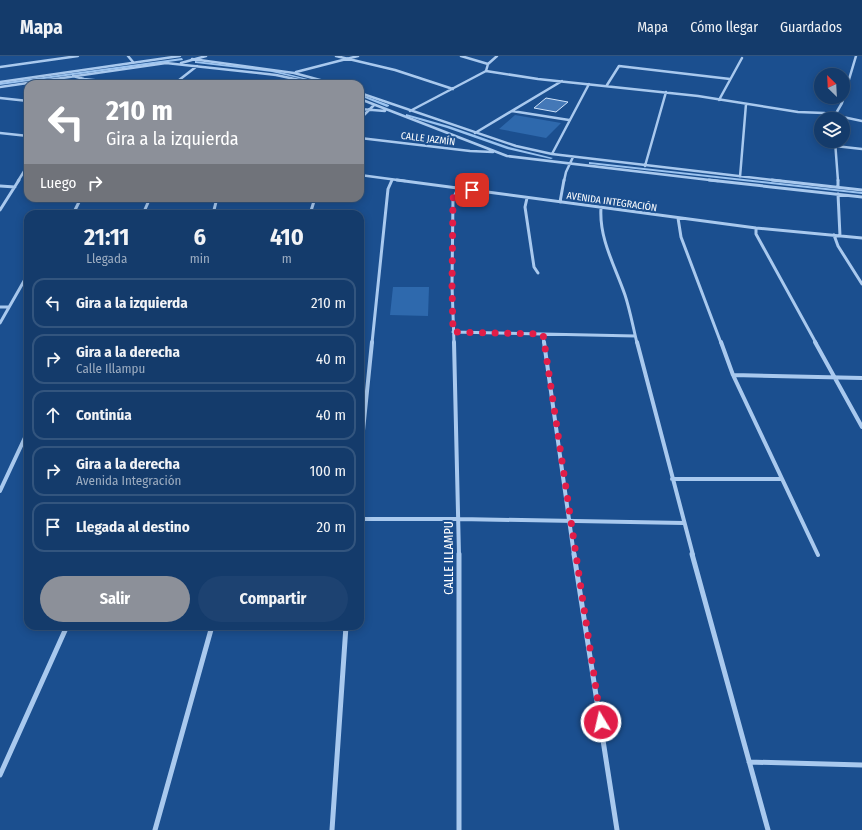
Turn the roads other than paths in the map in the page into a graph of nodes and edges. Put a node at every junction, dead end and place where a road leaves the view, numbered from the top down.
1 (78, 56) edge
2 (128, 56) edge
3 (180, 56) edge
4 (206, 56) edge
5 (336, 56) edge
6 (358, 56) edge
7 (461, 56) edge
8 (496, 56) edge
9 (856, 56) edge
10 (198, 57) edge
11 (54, 58) edge
12 (350, 58) junction
13 (742, 58) dead end
14 (192, 59) junction
15 (133, 62) junction
16 (180, 64) junction
17 (488, 64) junction
18 (198, 66) junction
19 (0, 67) edge
20 (486, 71) junction
21 (294, 73) junction
22 (72, 76) junction
23 (730, 79) junction
24 (46, 80) edge
25 (93, 80) edge
26 (179, 80) edge
27 (299, 80) edge
28 (320, 80) edge
29 (562, 81) junction
30 (0, 82) edge
31 (24, 83) edge
32 (589, 84) junction
33 (607, 85) junction
34 (0, 87) edge
35 (453, 90) junction
36 (666, 92) junction
37 (364, 94) edge
38 (0, 98) edge
39 (719, 100) junction
40 (24, 101) edge
41 (364, 101) edge
42 (746, 104) junction
43 (374, 105) junction
44 (405, 109) junction
45 (364, 110) edge
46 (368, 110) junction
47 (410, 111) junction
48 (512, 111) junction
49 (389, 112) junction
50 (837, 112) edge
51 (814, 113) edge
52 (364, 114) edge
53 (850, 118) edge
54 (570, 120) junction
55 (862, 121) edge
56 (0, 133) edge
57 (475, 133) junction
58 (24, 136) edge
59 (364, 138) edge
60 (835, 148) edge
61 (850, 148) edge
62 (862, 149) edge
63 (495, 152) junction
64 (552, 154) junction
65 (573, 157) junction
66 (568, 164) junction
67 (645, 166) junction
68 (24, 172) edge
69 (364, 176) edge
70 (740, 177) junction
71 (392, 180) junction
72 (0, 186) edge
73 (15, 187) junction
74 (458, 188) junction
75 (838, 188) junction
76 (862, 190) edge
77 (838, 194) junction
78 (862, 197) edge
79 (527, 198) junction
80 (560, 202) junction
81 (601, 208) junction
82 (0, 210) edge
83 (678, 218) junction
84 (756, 228) junction
85 (834, 235) junction
86 (840, 236) junction
87 (862, 238) edge
88 (538, 273) dead end
89 (24, 281) edge
90 (862, 284) edge
91 (0, 307) edge
92 (9, 307) junction
93 (0, 323) edge
94 (453, 332) junction
95 (543, 334) junction
96 (636, 336) junction
97 (733, 375) junction
98 (836, 378) junction
99 (862, 378) edge
100 (364, 421) edge
101 (862, 427) edge
102 (24, 440) edge
103 (672, 478) junction
104 (782, 479) junction
105 (0, 491) edge
106 (459, 519) junction
107 (364, 520) edge
108 (569, 520) junction
109 (684, 523) junction
110 (818, 555) dead end
111 (65, 630) edge
112 (211, 630) edge
113 (346, 630) edge
114 (749, 762) junction
115 (862, 765) edge
116 (0, 775) edge
117 (155, 830) edge
118 (332, 830) edge
119 (459, 830) edge
120 (618, 830) edge
121 (768, 830) edge

1 - 11 street
2 - 15 street
3 - 15 street
4 - 10 street
5 - 12 street
6 - 12 street
7 - 17 street
8 - 17 street
9 - 50 street
10 - 14 street
11 - 19 street
12 - 21 street
12 - 35 street
13 - 23 street
14 - 16 street
14 - 21 street
15 - 30 street
16 - 18 street
16 - 22 street
17 - 20 street
18 - 26 street
18 - 27 street
20 - 29 street
20 - 35 street
21 - 28 street
22 - 24 street
22 - 25 street
23 - 33 street
23 - 39 street
29 - 32 street
29 - 48 street
31 - 34 street
32 - 33 street
32 - 54 street
33 - 36 street
35 - 47 street
36 - 39 street
36 - 67 street
37 - 44 street
38 - 40 street
39 - 42 street
41 - 43 street
42 - 51 street
42 - 70 street
43 - 46 street
43 - 49 street
44 - 47 street
44 - 49 street
45 - 46 street
46 - 49 street
46 - 52 street
47 - 57 street
48 - 54 street
48 - 57 street
49 - 63 street
53 - 55 street
54 - 64 street
56 - 58 street
57 - 64 street
59 - 63 street, CALLE JAZMÍN
60 - 75 street
61 - 62 street
63 - 66 street
64 - 65 street
65 - 66 street
65 - 67 street
66 - 77 street
66 - 80 street
67 - 70 street
68 - 73 street
69 - 71 street, AVENIDA INTEGRACIÓN
70 - 75 street
71 - 74 street, AVENIDA INTEGRACIÓN
71 - 100 street
72 - 73 street
73 - 82 street
74 - 79 street, AVENIDA INTEGRACIÓN
74 - 94 street, CALLE ILLAMPU
75 - 76 street
77 - 78 street
77 - 86 street
79 - 80 street, AVENIDA INTEGRACIÓN
79 - 88 street
80 - 81 street, AVENIDA INTEGRACIÓN
81 - 83 street, AVENIDA INTEGRACIÓN
81 - 96 street
83 - 84 street, AVENIDA INTEGRACIÓN
83 - 97 street
84 - 85 street, AVENIDA INTEGRACIÓN
84 - 98 street
85 - 86 street, AVENIDA INTEGRACIÓN
85 - 90 street
86 - 87 street, AVENIDA INTEGRACIÓN
89 - 92 street
91 - 92 street
92 - 93 street
94 - 95 street
94 - 106 street, CALLE ILLAMPU
95 - 96 street
95 - 108 street
96 - 103 street
97 - 98 street
97 - 104 street
98 - 99 street
98 - 101 street
102 - 105 street
103 - 104 street
103 - 109 street
104 - 110 street
106 - 107 street
106 - 108 street
106 - 119 street, CALLE ILLAMPU
108 - 109 street
108 - 120 street
109 - 114 street
111 - 116 street
112 - 117 street
113 - 118 street
114 - 115 street
114 - 121 street

